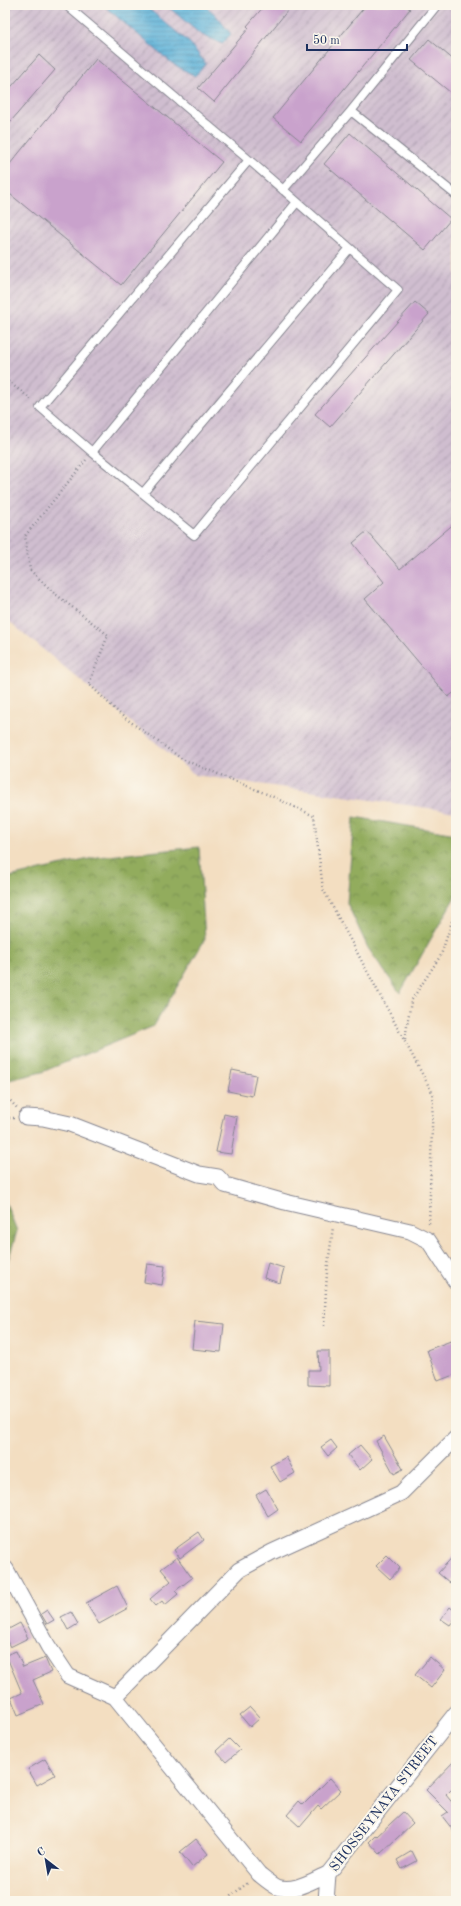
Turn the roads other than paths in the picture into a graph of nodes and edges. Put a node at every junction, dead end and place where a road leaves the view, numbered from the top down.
1 (66, 5) edge
2 (437, 5) edge
3 (351, 111) junction
4 (249, 160) junction
5 (283, 190) junction
6 (456, 195) edge
7 (297, 202) junction
8 (350, 248) junction
9 (92, 452) junction
10 (142, 493) junction
11 (26, 1117) dead end
12 (456, 1282) edge
13 (456, 1438) edge
14 (6, 1569) edge
15 (115, 1697) junction
16 (456, 1713) edge
17 (328, 1874) junction
18 (326, 1901) edge

1 - 4 lane
2 - 3 lane
3 - 5 lane
3 - 6 lane
4 - 5 lane
4 - 9 lane
5 - 7 lane
7 - 8 lane
7 - 9 lane
8 - 10 lane
8 - 10 lane
9 - 10 lane
11 - 12 street
13 - 15 street
14 - 15 street
15 - 17 street
16 - 17 street, SHOSSEYNAYA STREET
17 - 18 street, SHOSSEYNAYA STREET

